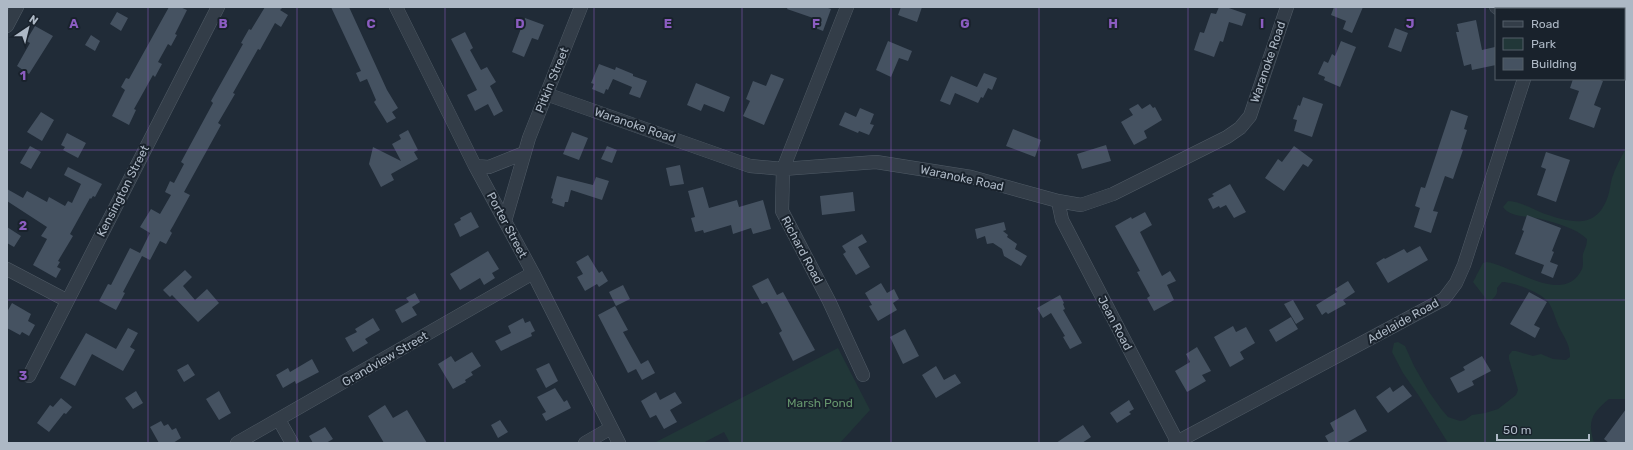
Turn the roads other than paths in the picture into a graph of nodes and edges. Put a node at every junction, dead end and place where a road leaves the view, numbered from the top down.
1 (17, 7) edge
2 (218, 7) edge
3 (396, 7) edge
4 (581, 7) edge
5 (847, 7) edge
6 (1287, 7) edge
7 (7, 26) edge
8 (1524, 80) edge
9 (546, 94) junction
10 (524, 153) junction
11 (475, 166) junction
12 (783, 169) junction
13 (1058, 201) junction
14 (505, 221) junction
15 (7, 269) edge
16 (533, 273) junction
17 (66, 300) junction
18 (863, 375) dead end
19 (29, 376) dead end
20 (279, 420) junction
21 (611, 428) junction
22 (236, 443) edge
23 (292, 443) edge
24 (585, 443) edge
25 (619, 443) edge
26 (1177, 443) edge

1 - 7 street
2 - 17 street, Kensington Street
3 - 11 street, Porter Street
4 - 9 street, Pitkin Street
5 - 12 street, Richard Road
6 - 13 street, Waranoke Road
8 - 26 street, Adelaide Road
9 - 10 street, Pitkin Street
9 - 12 street, Waranoke Road
10 - 11 street
10 - 14 street, Pitkin Street
11 - 14 street, Porter Street
12 - 13 street, Waranoke Road
12 - 18 street, Richard Road
13 - 26 street, Jean Road
14 - 16 street, Porter Street
15 - 17 street
16 - 20 street, Grandview Street
16 - 21 street, Porter Street
17 - 19 street, Kensington Street
20 - 22 street, Grandview Street
20 - 23 street
21 - 24 street
21 - 25 street, Porter Street

